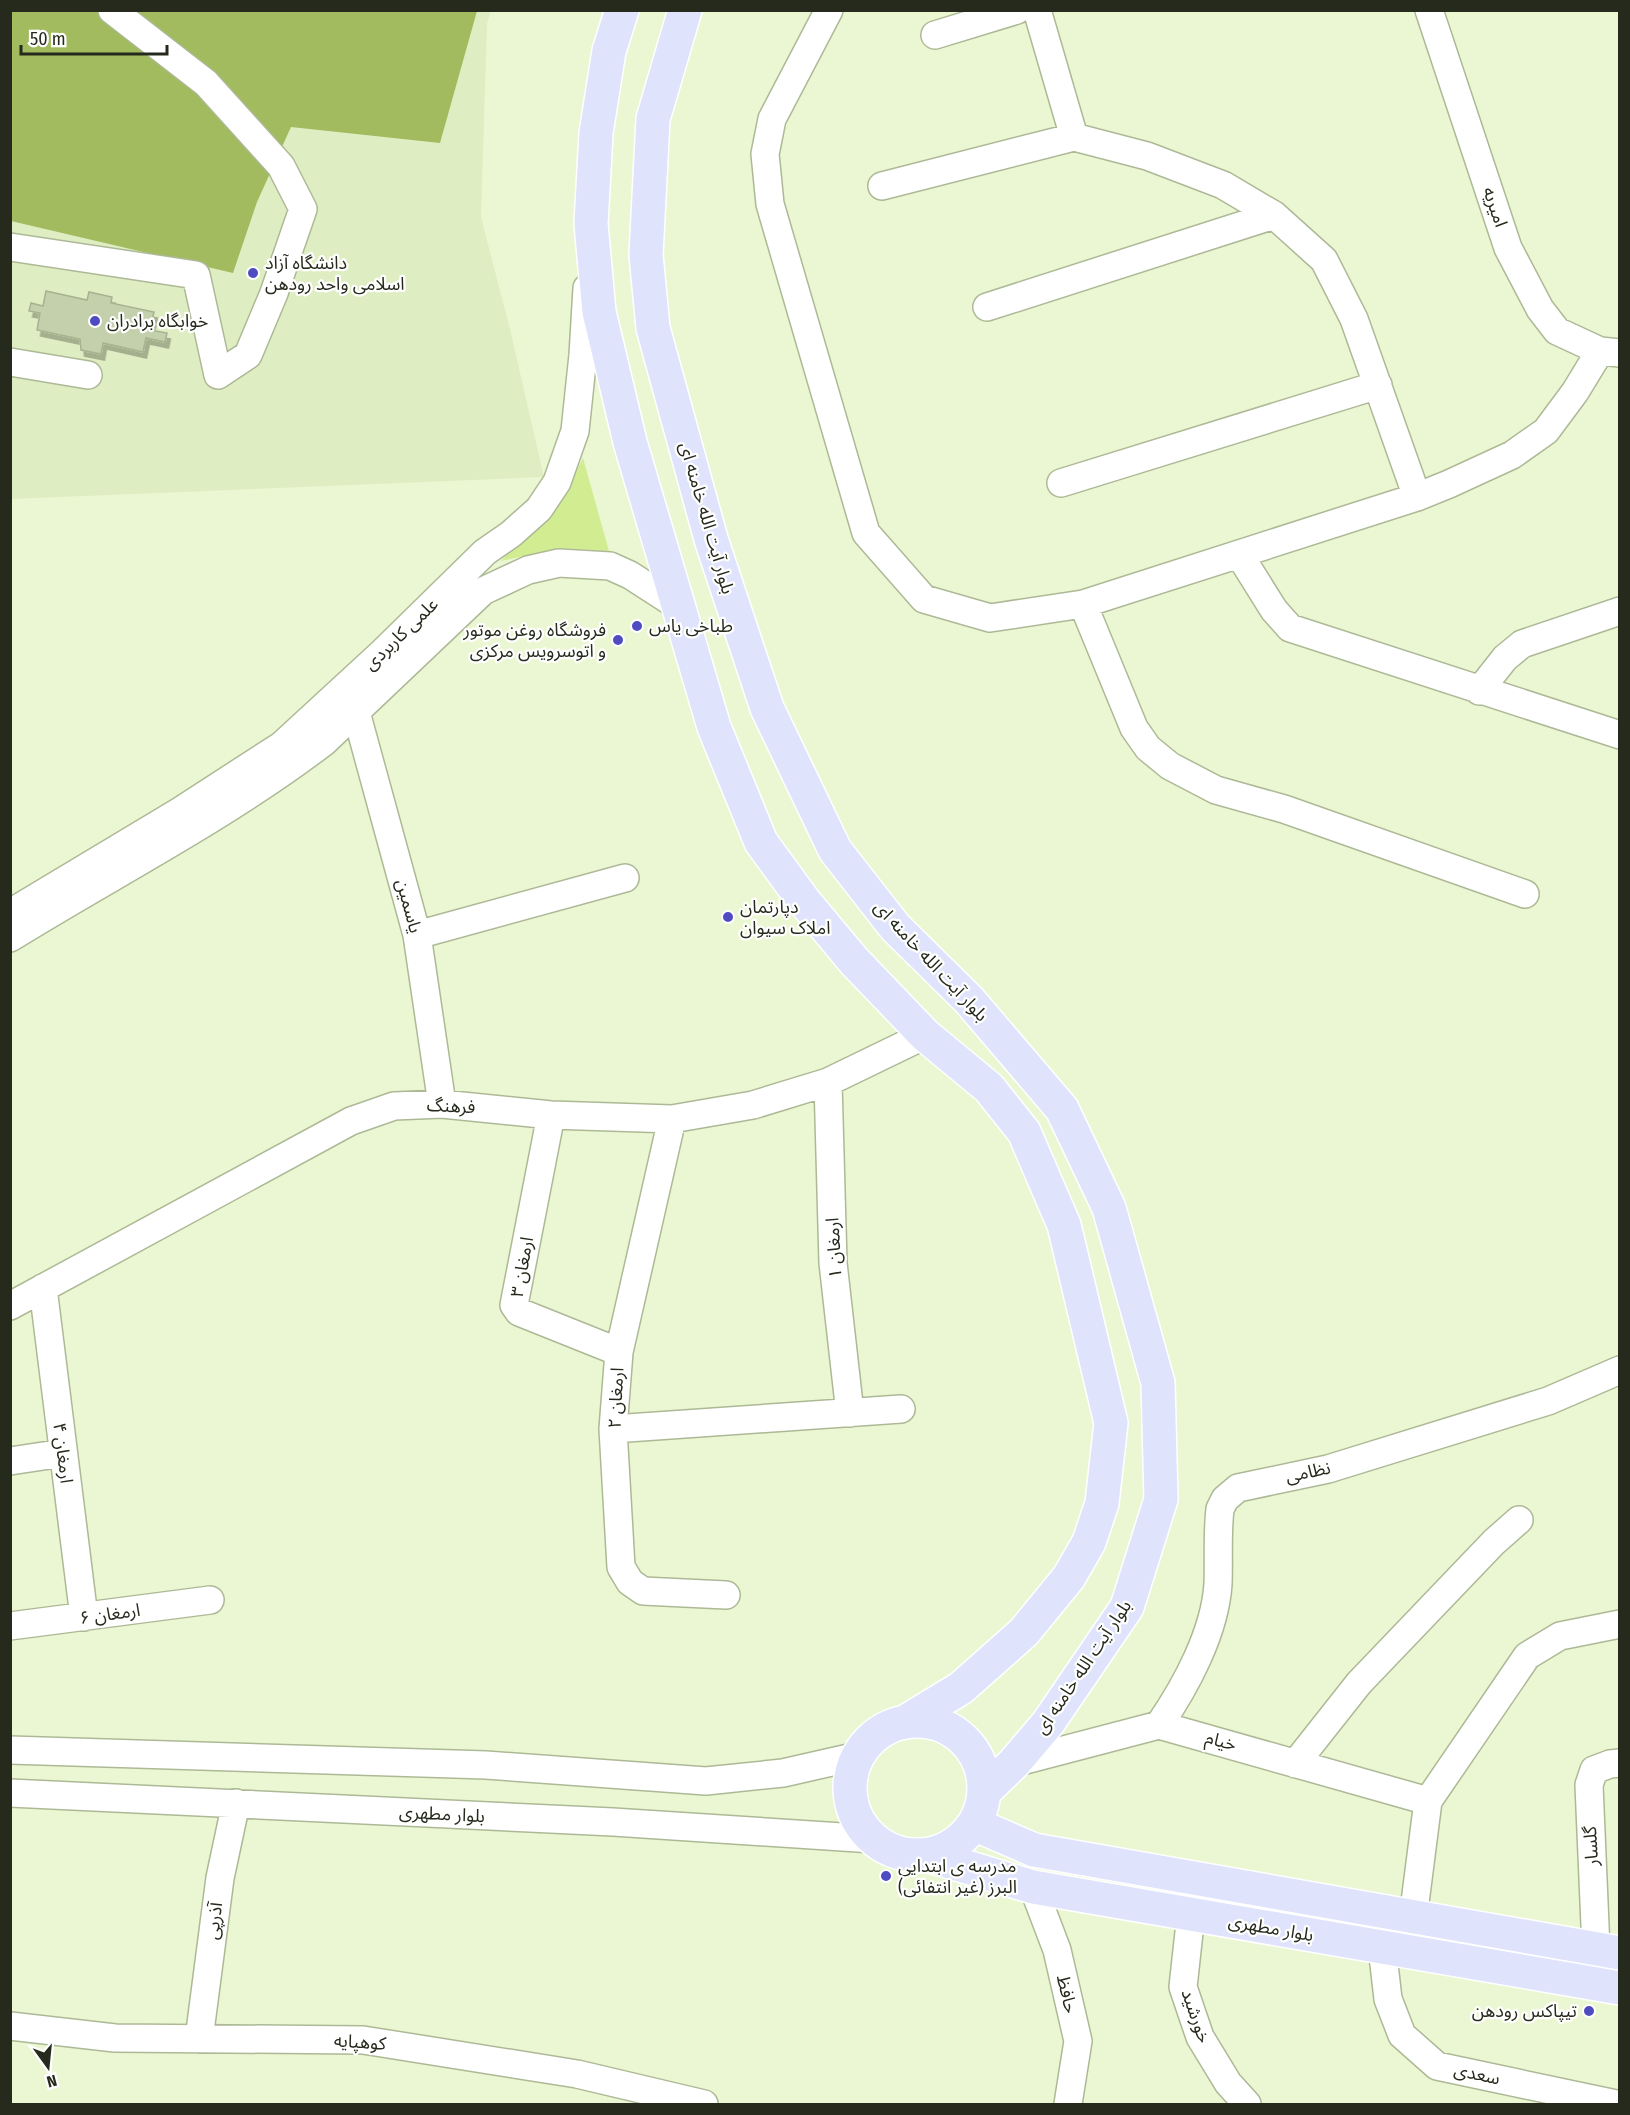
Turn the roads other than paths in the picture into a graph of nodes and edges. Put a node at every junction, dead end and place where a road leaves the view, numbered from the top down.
1 (112, 10) edge
2 (622, 10) edge
3 (684, 10) edge
4 (829, 10) edge
5 (1017, 10) edge
6 (1037, 10) edge
7 (1429, 10) edge
8 (935, 35) dead end
9 (1074, 137) junction
10 (882, 186) dead end
11 (1274, 215) junction
12 (591, 224) junction
13 (10, 247) edge
14 (987, 307) dead end
15 (1610, 352) edge
16 (10, 362) edge
17 (88, 375) dead end
18 (1378, 385) junction
19 (1061, 483) dead end
20 (1417, 497) junction
21 (1239, 554) junction
22 (1083, 604) junction
23 (678, 606) junction
24 (1620, 611) edge
25 (1479, 691) junction
26 (356, 712) junction
27 (1620, 735) edge
28 (188, 820) junction
29 (625, 878) dead end
30 (1525, 894) dead end
31 (12, 928) edge
32 (417, 935) junction
33 (925, 1035) junction
34 (828, 1082) junction
35 (442, 1104) junction
36 (552, 1114) junction
37 (672, 1119) junction
38 (43, 1288) junction
39 (10, 1306) edge
40 (619, 1352) junction
41 (1620, 1370) edge
42 (901, 1409) dead end
43 (850, 1413) junction
44 (613, 1429) junction
45 (63, 1453) junction
46 (10, 1461) edge
47 (1519, 1520) dead end
48 (726, 1595) dead end
49 (210, 1600) dead end
50 (84, 1617) junction
51 (1620, 1624) edge
52 (10, 1626) edge
53 (905, 1722) junction
54 (1159, 1725) junction
55 (10, 1750) edge
56 (860, 1752) junction
57 (1014, 1763) junction
58 (1620, 1763) edge
59 (1295, 1764) junction
60 (984, 1792) junction
61 (10, 1793) edge
62 (1428, 1801) junction
63 (236, 1803) junction
64 (974, 1824) junction
65 (873, 1839) junction
66 (927, 1855) junction
67 (1033, 1887) junction
68 (1191, 1914) junction
69 (1413, 1917) junction
70 (1382, 1947) junction
71 (1608, 1951) edge
72 (1620, 1988) edge
73 (10, 2026) edge
74 (199, 2039) junction
75 (704, 2104) edge
76 (1068, 2104) edge
77 (1247, 2104) edge
78 (1616, 2104) edge

1 - 13 street
2 - 12 main road
3 - 57 main road, بلوار آیت الله خامنه ای
4 - 22 street
5 - 8 street
6 - 9 street
7 - 15 street, امیریه
9 - 10 street
9 - 11 street
11 - 14 street
11 - 18 street
12 - 23 main road
12 - 28 street, علمی کاربردی
15 - 20 street
16 - 17 street
18 - 19 street
18 - 20 street
20 - 21 street
21 - 22 street
21 - 25 street
22 - 30 street
23 - 26 street, علمی کاربردی
23 - 33 main road
24 - 25 street
25 - 27 street
26 - 28 street, علمی کاربردی
26 - 32 street, یاسمین
28 - 31 street, علمی کاربردی
29 - 32 street
32 - 35 street, یاسمین
33 - 34 street, فرهنگ
33 - 53 main road
34 - 37 street, فرهنگ
34 - 43 street, ارمغان ۱
35 - 36 street, فرهنگ
35 - 38 street, فرهنگ
36 - 37 street, فرهنگ
36 - 40 street, ارمغان ۳
37 - 40 street, ارمغان ۲
38 - 39 street, فرهنگ
38 - 45 street, ارمغان ۴
40 - 44 street, ارمغان ۲
41 - 54 street, نظامی
42 - 43 street
43 - 44 street
44 - 48 street, ارمغان ۲
45 - 46 street
45 - 50 street, ارمغان ۴
47 - 59 street
49 - 50 street, ارمغان ۶
50 - 52 street, ارمغان ۶
51 - 62 street
53 - 56 main road
53 - 60 main road
54 - 57 street, خیام
54 - 59 street, خیام
55 - 56 street
56 - 65 main road
57 - 60 main road, بلوار آیت الله خامنه ای
58 - 71 street, گلسار
59 - 62 street, خیام
60 - 64 main road
61 - 63 street, بلوار مطهری
62 - 69 street
63 - 65 street, بلوار مطهری
63 - 74 street, آذرپی
64 - 66 main road
64 - 69 main road, بلوار مطهری
65 - 66 main road
66 - 67 main road, بلوار مطهری
67 - 68 main road, بلوار مطهری
67 - 76 street, حافظ
68 - 70 main road, بلوار مطهری
68 - 77 street, خورشید
69 - 71 main road, بلوار مطهری
70 - 72 main road, بلوار مطهری
70 - 78 street, سعدی
73 - 74 street, کوهپایه
74 - 75 street, کوهپایه

